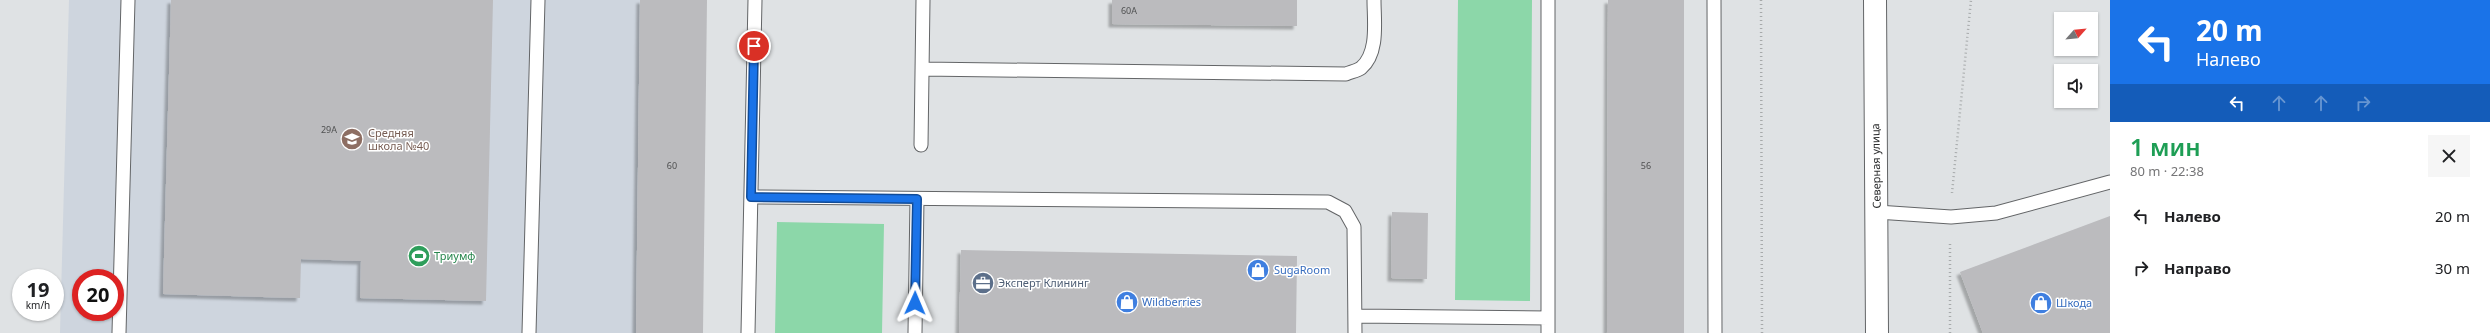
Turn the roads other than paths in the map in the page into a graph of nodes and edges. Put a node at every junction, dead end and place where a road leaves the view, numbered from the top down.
1 (128, 0) edge
2 (538, 0) edge
3 (755, 0) edge
4 (923, 0) edge
5 (1374, 0) edge
6 (1548, 0) edge
7 (1714, 0) edge
8 (1875, 0) edge
9 (922, 69) junction
10 (921, 145) dead end
11 (2110, 182) edge
12 (751, 197) junction
13 (917, 199) junction
14 (1877, 212) junction
15 (1355, 316) junction
16 (1548, 318) junction
17 (120, 333) edge
18 (529, 333) edge
19 (748, 333) edge
20 (915, 333) edge
21 (1355, 333) edge
22 (1548, 333) edge
23 (1714, 333) edge
24 (1877, 333) edge

1 - 17 lane
2 - 18 lane
3 - 12 lane
4 - 9 lane
5 - 9 lane
6 - 16 lane
7 - 23 lane
8 - 14 main road, Северная улица
9 - 10 lane
11 - 14 lane
12 - 13 lane
12 - 19 lane
13 - 15 lane
13 - 20 lane
14 - 24 main road, Северная улица
15 - 16 lane
15 - 21 lane
16 - 22 lane

